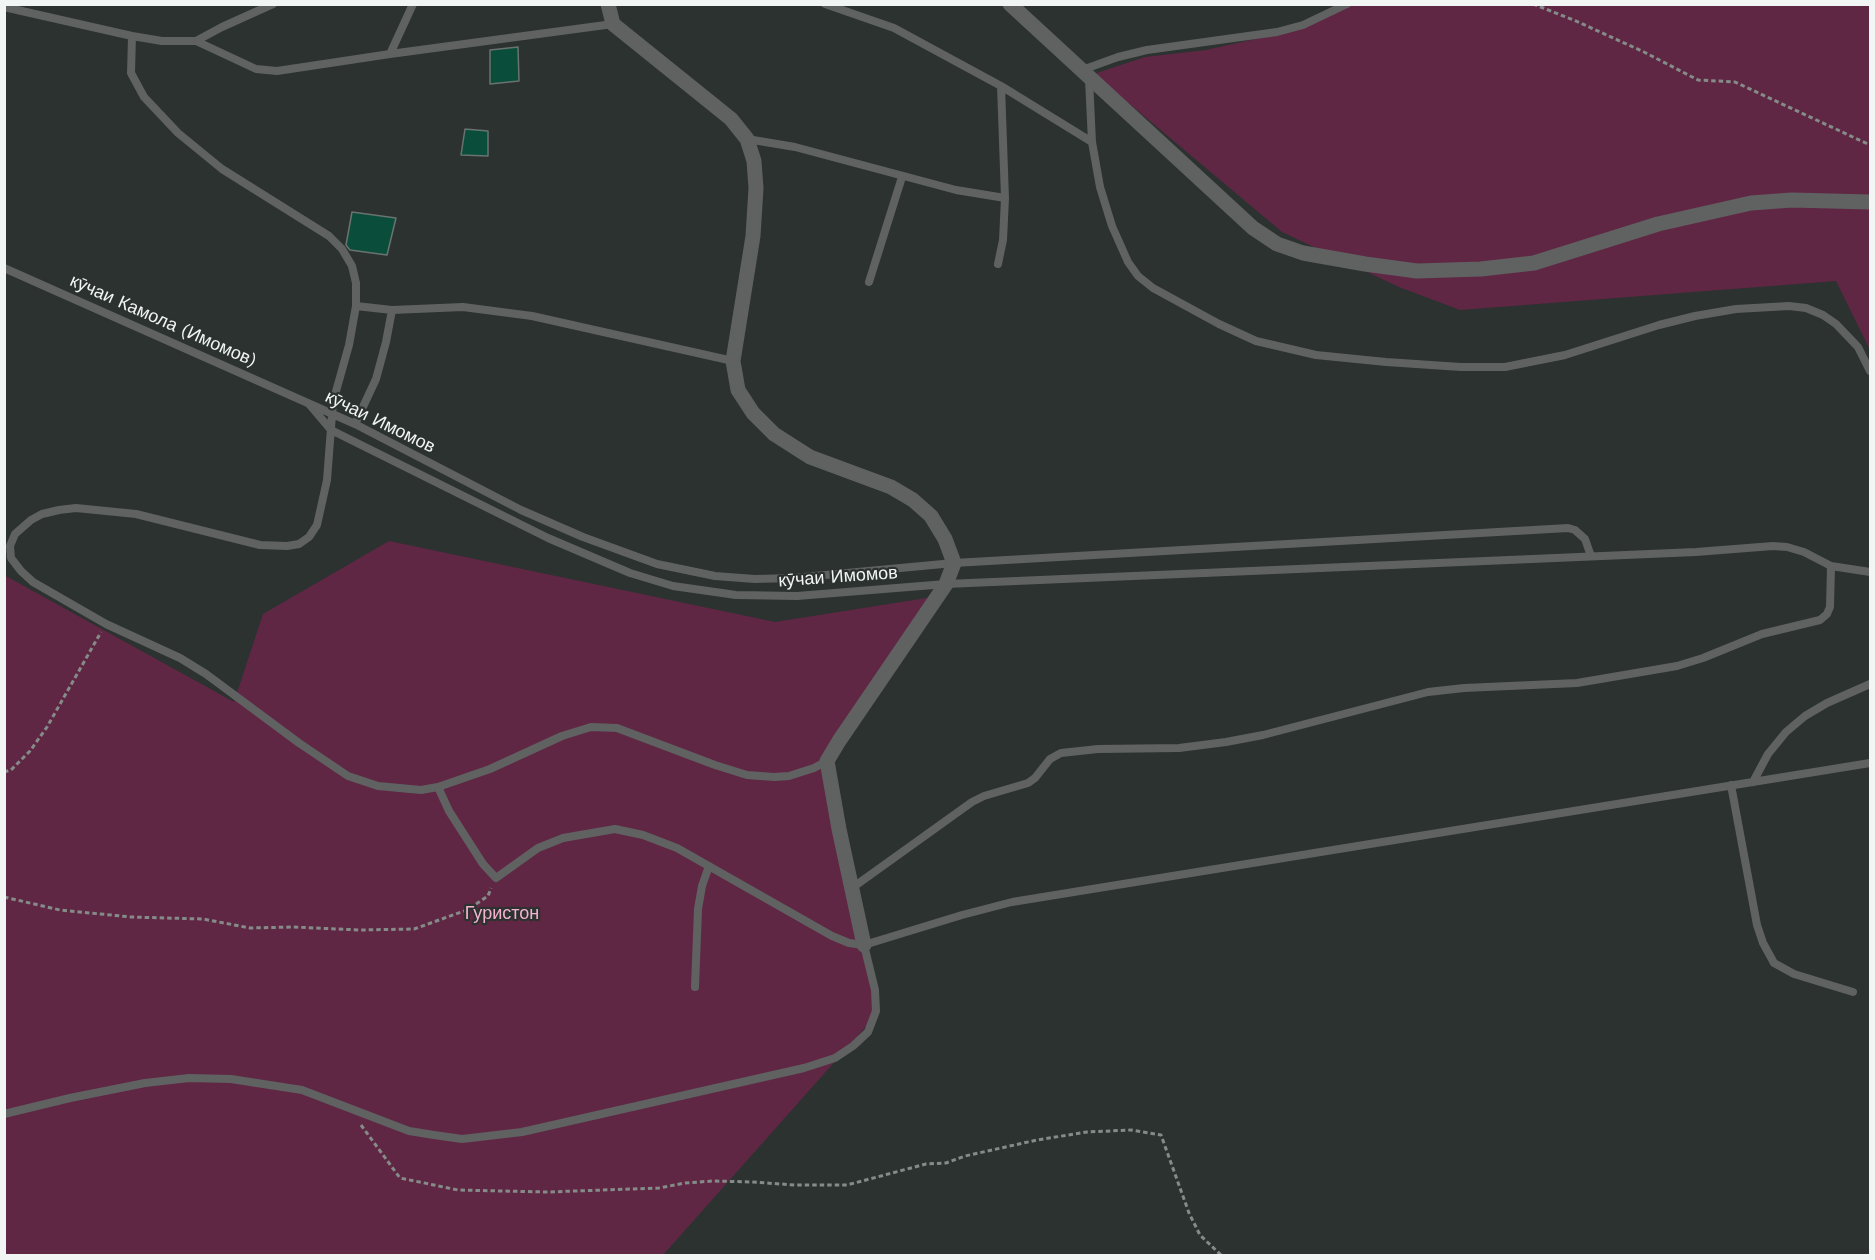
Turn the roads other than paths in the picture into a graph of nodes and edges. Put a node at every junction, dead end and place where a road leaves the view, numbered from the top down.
1 (273, 4) edge
2 (413, 4) edge
3 (608, 4) edge
4 (825, 4) edge
5 (1010, 4) edge
6 (1347, 4) edge
7 (4, 7) edge
8 (613, 24) junction
9 (132, 36) junction
10 (196, 40) junction
11 (390, 54) junction
12 (1085, 75) junction
13 (1001, 86) junction
14 (747, 139) junction
15 (1092, 142) junction
16 (902, 177) junction
17 (1005, 198) junction
18 (1870, 202) edge
19 (998, 264) dead end
20 (4, 267) edge
21 (869, 282) dead end
22 (356, 306) junction
23 (392, 310) junction
24 (733, 361) junction
25 (1870, 371) edge
26 (309, 404) junction
27 (332, 414) junction
28 (355, 424) junction
29 (332, 430) junction
30 (1591, 556) junction
31 (954, 563) junction
32 (1831, 566) junction
33 (1870, 572) edge
34 (946, 584) junction
35 (1870, 684) edge
36 (827, 761) junction
37 (1870, 763) edge
38 (1753, 782) junction
39 (1731, 785) junction
40 (438, 787) junction
41 (709, 866) junction
42 (852, 888) junction
43 (864, 945) junction
44 (695, 987) dead end
45 (1853, 992) dead end
46 (4, 1114) edge

1 - 10 lane
2 - 11 lane
3 - 8 street
4 - 13 lane
5 - 12 street
6 - 12 lane
7 - 9 lane
8 - 11 lane
8 - 14 street
9 - 10 lane
9 - 22 lane
10 - 11 lane
12 - 15 lane
12 - 18 street
13 - 15 lane
13 - 17 lane
14 - 16 lane
14 - 24 street
15 - 25 lane
16 - 17 lane
16 - 21 lane
17 - 19 lane
20 - 26 lane, кӯчаи Камола (Имомов)
22 - 23 lane
22 - 27 lane
23 - 24 lane
23 - 28 lane
24 - 31 street
26 - 27 lane, кӯчаи Имомов
26 - 29 lane, кӯчаи Имомов
27 - 28 lane, кӯчаи Имомов
27 - 29 lane
28 - 31 lane, кӯчаи Имомов
29 - 34 lane, кӯчаи Имомов
29 - 40 lane
30 - 31 lane, кӯчаи Имомов
30 - 32 lane, кӯчаи Имомов
30 - 34 lane, кӯчаи Имомов
31 - 34 street
32 - 33 lane, кӯчаи Имомов
32 - 42 lane
34 - 36 street
35 - 38 lane
36 - 40 lane
36 - 42 street
37 - 38 lane
38 - 39 lane
39 - 43 lane
39 - 45 lane
40 - 41 lane
41 - 43 lane
41 - 44 lane
42 - 43 street
43 - 46 lane

